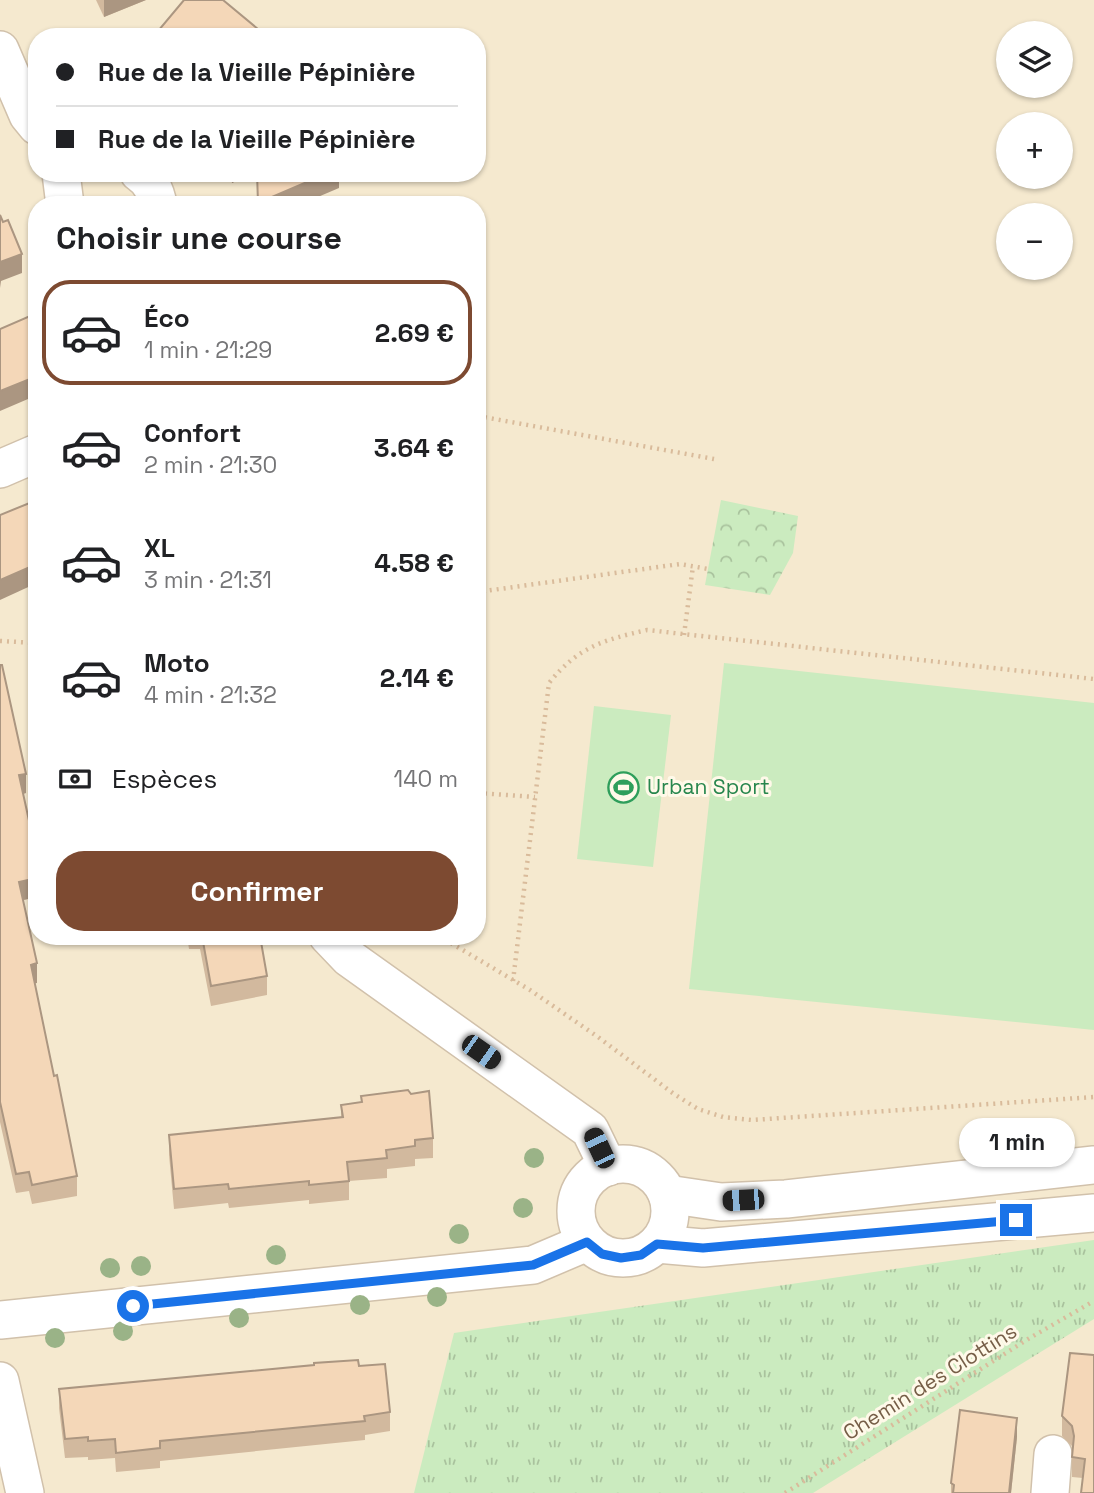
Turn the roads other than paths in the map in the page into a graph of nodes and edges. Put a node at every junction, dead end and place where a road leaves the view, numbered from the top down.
1 (0, 50) edge
2 (28, 115) edge
3 (28, 457) edge
4 (0, 469) edge
5 (337, 945) edge
6 (1094, 1165) edge
7 (607, 1167) junction
8 (667, 1194) junction
9 (1094, 1213) edge
10 (587, 1242) junction
11 (657, 1244) junction
12 (0, 1320) edge
13 (0, 1381) edge
14 (1053, 1454) dead end
15 (25, 1493) edge
16 (1050, 1493) edge

1 - 2 street
3 - 4 street
5 - 7 street
6 - 8 street
7 - 8 street
7 - 10 street
8 - 11 street
9 - 11 street
10 - 11 street
10 - 12 street
13 - 15 street
14 - 16 street

